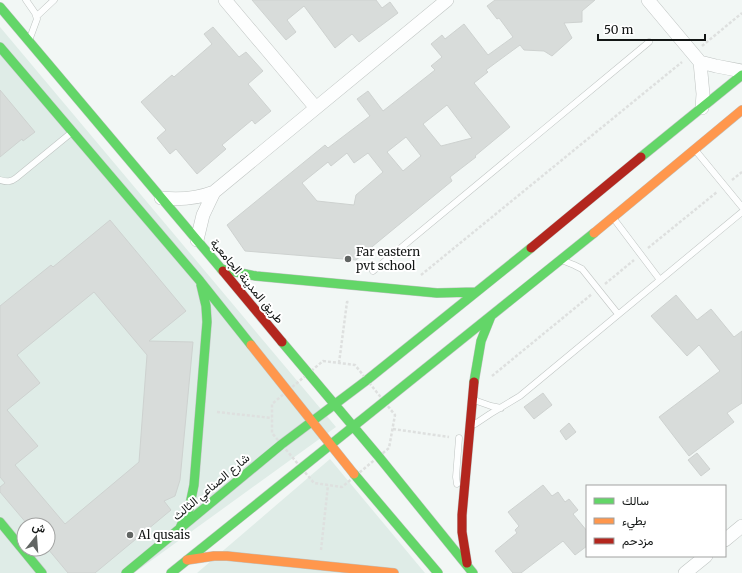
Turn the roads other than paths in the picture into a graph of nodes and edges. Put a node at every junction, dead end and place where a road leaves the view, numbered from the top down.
1 (26, 0) edge
2 (54, 0) edge
3 (225, 0) edge
4 (447, 0) edge
5 (648, 0) edge
6 (0, 7) edge
7 (37, 16) junction
8 (29, 41) junction
9 (649, 42) dead end
10 (0, 47) edge
11 (697, 58) junction
12 (742, 71) edge
13 (742, 75) edge
14 (316, 108) junction
15 (702, 108) junction
16 (742, 110) edge
17 (72, 132) junction
18 (694, 149) junction
19 (0, 180) edge
20 (214, 192) junction
21 (161, 198) junction
22 (742, 207) edge
23 (742, 212) edge
24 (612, 218) junction
25 (197, 240) junction
26 (558, 260) junction
27 (221, 269) junction
28 (373, 271) dead end
29 (660, 280) junction
30 (200, 281) junction
31 (476, 292) junction
32 (618, 314) junction
33 (491, 316) junction
34 (318, 385) junction
35 (354, 389) junction
36 (296, 399) junction
37 (472, 399) junction
38 (335, 404) junction
39 (501, 408) junction
40 (371, 412) junction
41 (312, 421) junction
42 (353, 426) junction
43 (470, 429) junction
44 (460, 430) dead end
45 (293, 436) junction
46 (304, 439) dead end
47 (331, 444) junction
48 (310, 449) dead end
49 (372, 449) junction
50 (362, 450) dead end
51 (353, 456) dead end
52 (310, 460) junction
53 (350, 468) junction
54 (465, 493) junction
55 (0, 522) edge
56 (742, 526) edge
57 (180, 528) junction
58 (726, 539) edge
59 (187, 560) junction
60 (702, 564) edge
61 (471, 570) edge
62 (42, 573) edge
63 (126, 573) edge
64 (171, 573) edge
65 (394, 573) edge
66 (438, 573) edge
67 (685, 573) edge

1 - 7 lane
2 - 7 lane
3 - 14 street
4 - 14 street
5 - 11 street
6 - 8 main road, طريق المدينة الجامعية
7 - 8 lane
8 - 21 main road, طريق المدينة الجامعية
9 - 28 lane
10 - 17 main road
11 - 12 street
11 - 15 street
13 - 15 main road, شارع الصناعي الثالث
14 - 20 street
15 - 31 main road, شارع الصناعي الثالث
16 - 18 main road
17 - 19 lane
17 - 30 main road
18 - 22 lane
18 - 24 main road
20 - 21 street
20 - 25 street
21 - 25 main road, طريق المدينة الجامعية
23 - 29 lane
24 - 26 main road
24 - 29 lane
25 - 27 main road, طريق المدينة الجامعية
26 - 32 lane
26 - 33 main road
27 - 31 main road
27 - 34 main road, طريق المدينة الجامعية
29 - 32 lane
30 - 36 main road
30 - 57 main road
31 - 35 main road, شارع الصناعي الثالث
32 - 39 lane
33 - 37 main road
33 - 40 main road
34 - 36 main road
34 - 38 main road, طريق المدينة الجامعية
35 - 38 main road, شارع الصناعي الثالث
35 - 40 main road
36 - 41 main road
37 - 39 lane
37 - 43 main road
38 - 41 main road, شارع الصناعي الثالث
38 - 42 main road, طريق المدينة الجامعية
39 - 43 lane
40 - 42 main road
41 - 45 main road, شارع الصناعي الثالث
41 - 47 main road
42 - 47 main road
42 - 49 main road, طريق المدينة الجامعية
43 - 54 main road
44 - 54 lane
45 - 46 main road
45 - 57 main road, شارع الصناعي الثالث
47 - 52 main road
47 - 53 main road
48 - 52 main road
49 - 50 main road
49 - 61 main road, طريق المدينة الجامعية
51 - 53 main road
52 - 59 main road
53 - 66 main road
54 - 61 main road
55 - 62 main road
56 - 58 street
57 - 63 main road, شارع الصناعي الثالث
59 - 64 main road
59 - 65 main road
60 - 67 street

